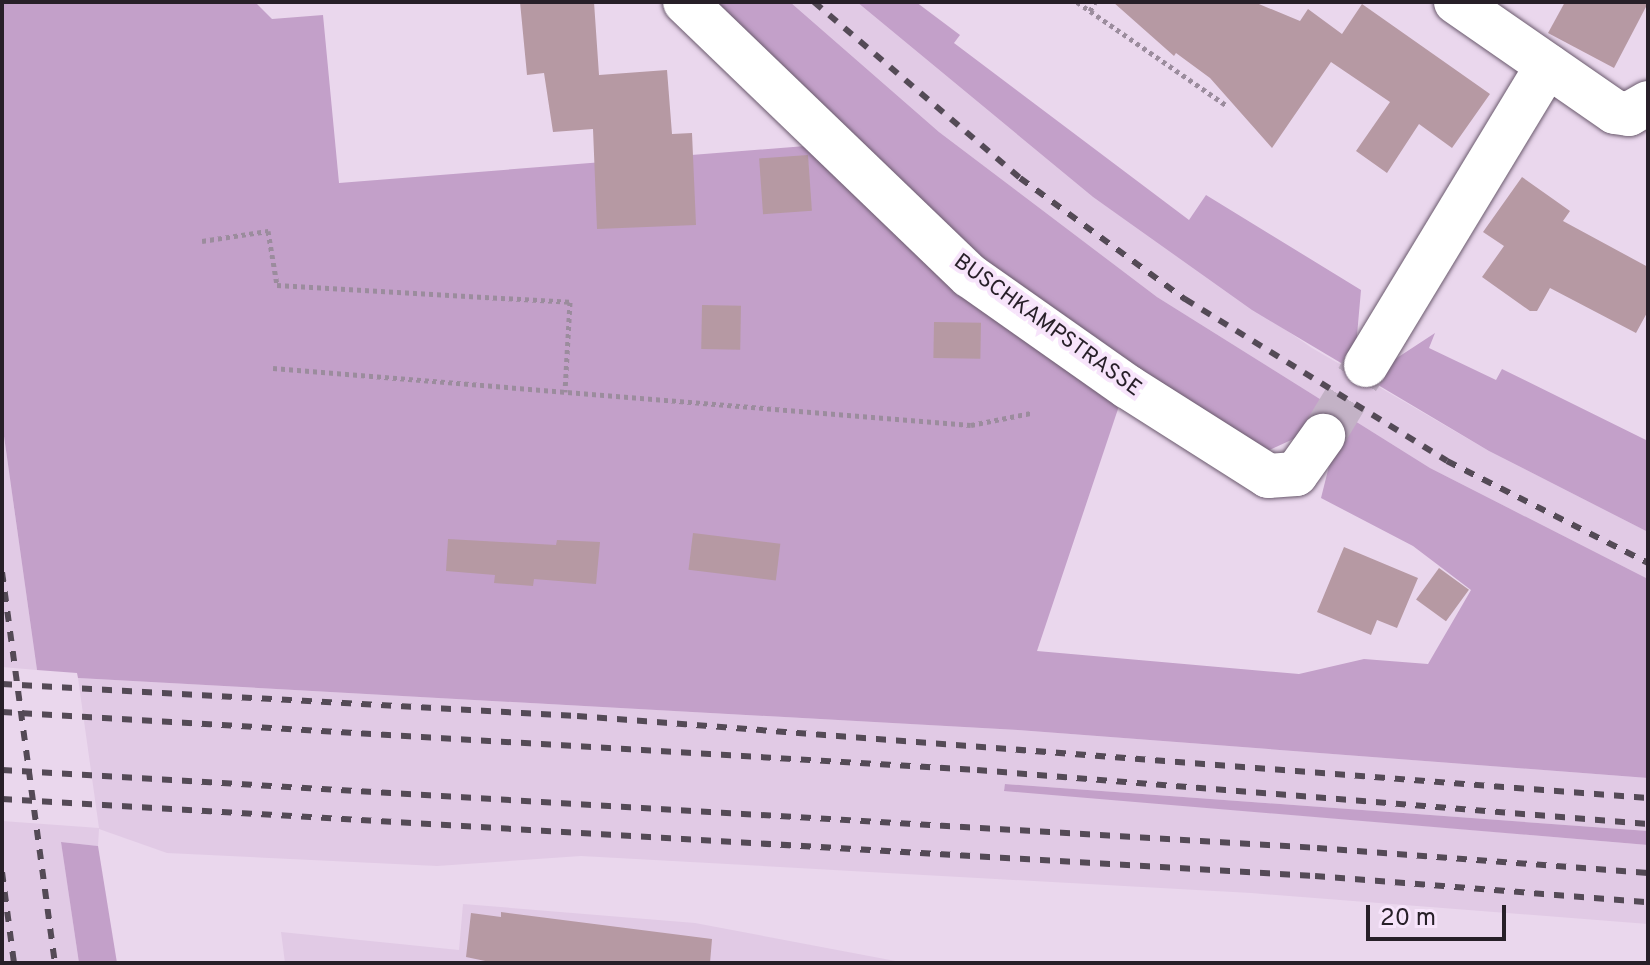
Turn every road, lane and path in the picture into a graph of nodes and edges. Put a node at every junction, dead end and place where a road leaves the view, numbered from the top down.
1 (685, 2) edge
2 (1077, 2) edge
3 (1095, 2) edge
4 (1456, 2) edge
5 (1090, 11) junction
6 (1547, 66) junction
7 (1648, 103) edge
8 (1227, 106) dead end
9 (202, 241) dead end
10 (1366, 365) tunnel mouth
11 (273, 368) dead end
12 (565, 392) junction
13 (1031, 413) dead end
14 (1323, 436) tunnel mouth

1 - 14 street, BUSCHKAMPSTRASSE
2 - 5 path
3 - 5 path
4 - 6 street
5 - 8 path
6 - 7 street
6 - 10 street
9 - 12 path
11 - 12 path
12 - 13 path

